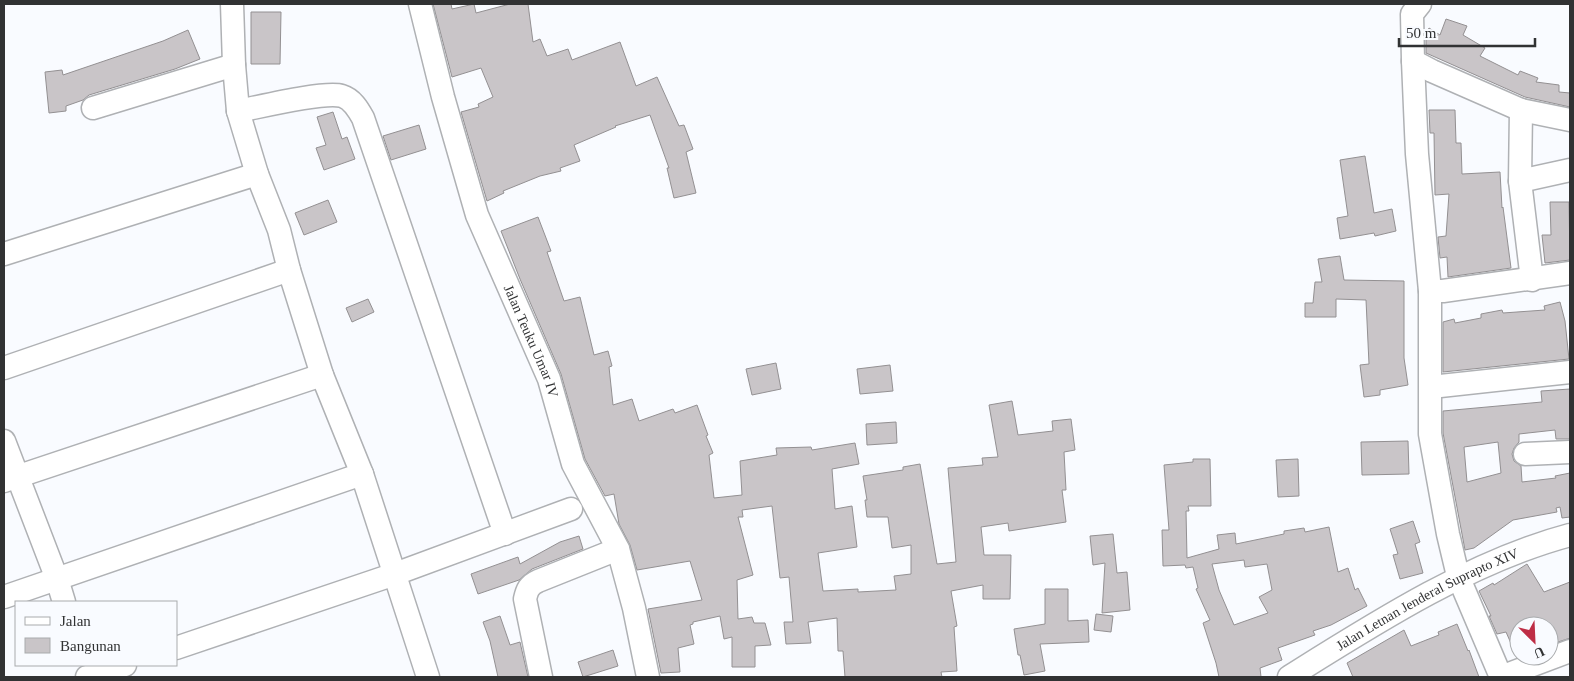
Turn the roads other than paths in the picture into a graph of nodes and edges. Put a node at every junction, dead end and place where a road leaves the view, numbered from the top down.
1 (232, 4) edge
2 (420, 4) edge
3 (1420, 4) edge
4 (1413, 61) junction
5 (234, 65) junction
6 (93, 108) dead end
7 (1521, 110) junction
8 (238, 111) junction
9 (1570, 120) edge
10 (1570, 170) edge
11 (257, 174) junction
12 (1520, 181) junction
13 (4, 254) edge
14 (289, 270) junction
15 (1570, 273) edge
16 (1532, 280) junction
17 (1430, 291) junction
18 (4, 368) edge
19 (1570, 372) edge
20 (322, 374) junction
21 (1431, 387) junction
22 (4, 441) edge
23 (1570, 452) edge
24 (1525, 454) dead end
25 (362, 474) junction
26 (11, 478) edge
27 (571, 509) dead end
28 (505, 534) junction
29 (1570, 535) edge
30 (618, 550) junction
31 (395, 574) junction
32 (1459, 578) junction
33 (57, 579) junction
34 (4, 597) edge
35 (64, 601) edge
36 (178, 647) edge
37 (1570, 651) edge
38 (122, 666) edge
39 (88, 677) edge
40 (428, 677) edge
41 (541, 677) edge
42 (648, 677) edge
43 (1289, 677) edge
44 (1501, 677) edge

1 - 5 street
2 - 30 street, Jalan Teuku Umar IV
3 - 4 street
4 - 7 street
4 - 17 street
5 - 6 street
5 - 8 street
7 - 9 street
7 - 12 street
8 - 11 street
8 - 28 street
10 - 12 street
11 - 13 street
11 - 14 street
12 - 16 street
14 - 18 street
14 - 20 street
15 - 16 street
16 - 17 street
17 - 21 street
19 - 21 street
20 - 25 street
20 - 26 street
21 - 32 street
22 - 26 street
23 - 24 street
25 - 31 street
25 - 33 street
26 - 33 street
27 - 28 street
28 - 31 street
29 - 32 street, Jalan Letnan Jenderal Suprapto XIV
30 - 41 street
30 - 42 street, Jalan Teuku Umar IV
31 - 36 street
31 - 40 street
32 - 43 street, Jalan Letnan Jenderal Suprapto XIV
32 - 44 street
33 - 34 street
33 - 35 street
37 - 44 street
38 - 39 street

